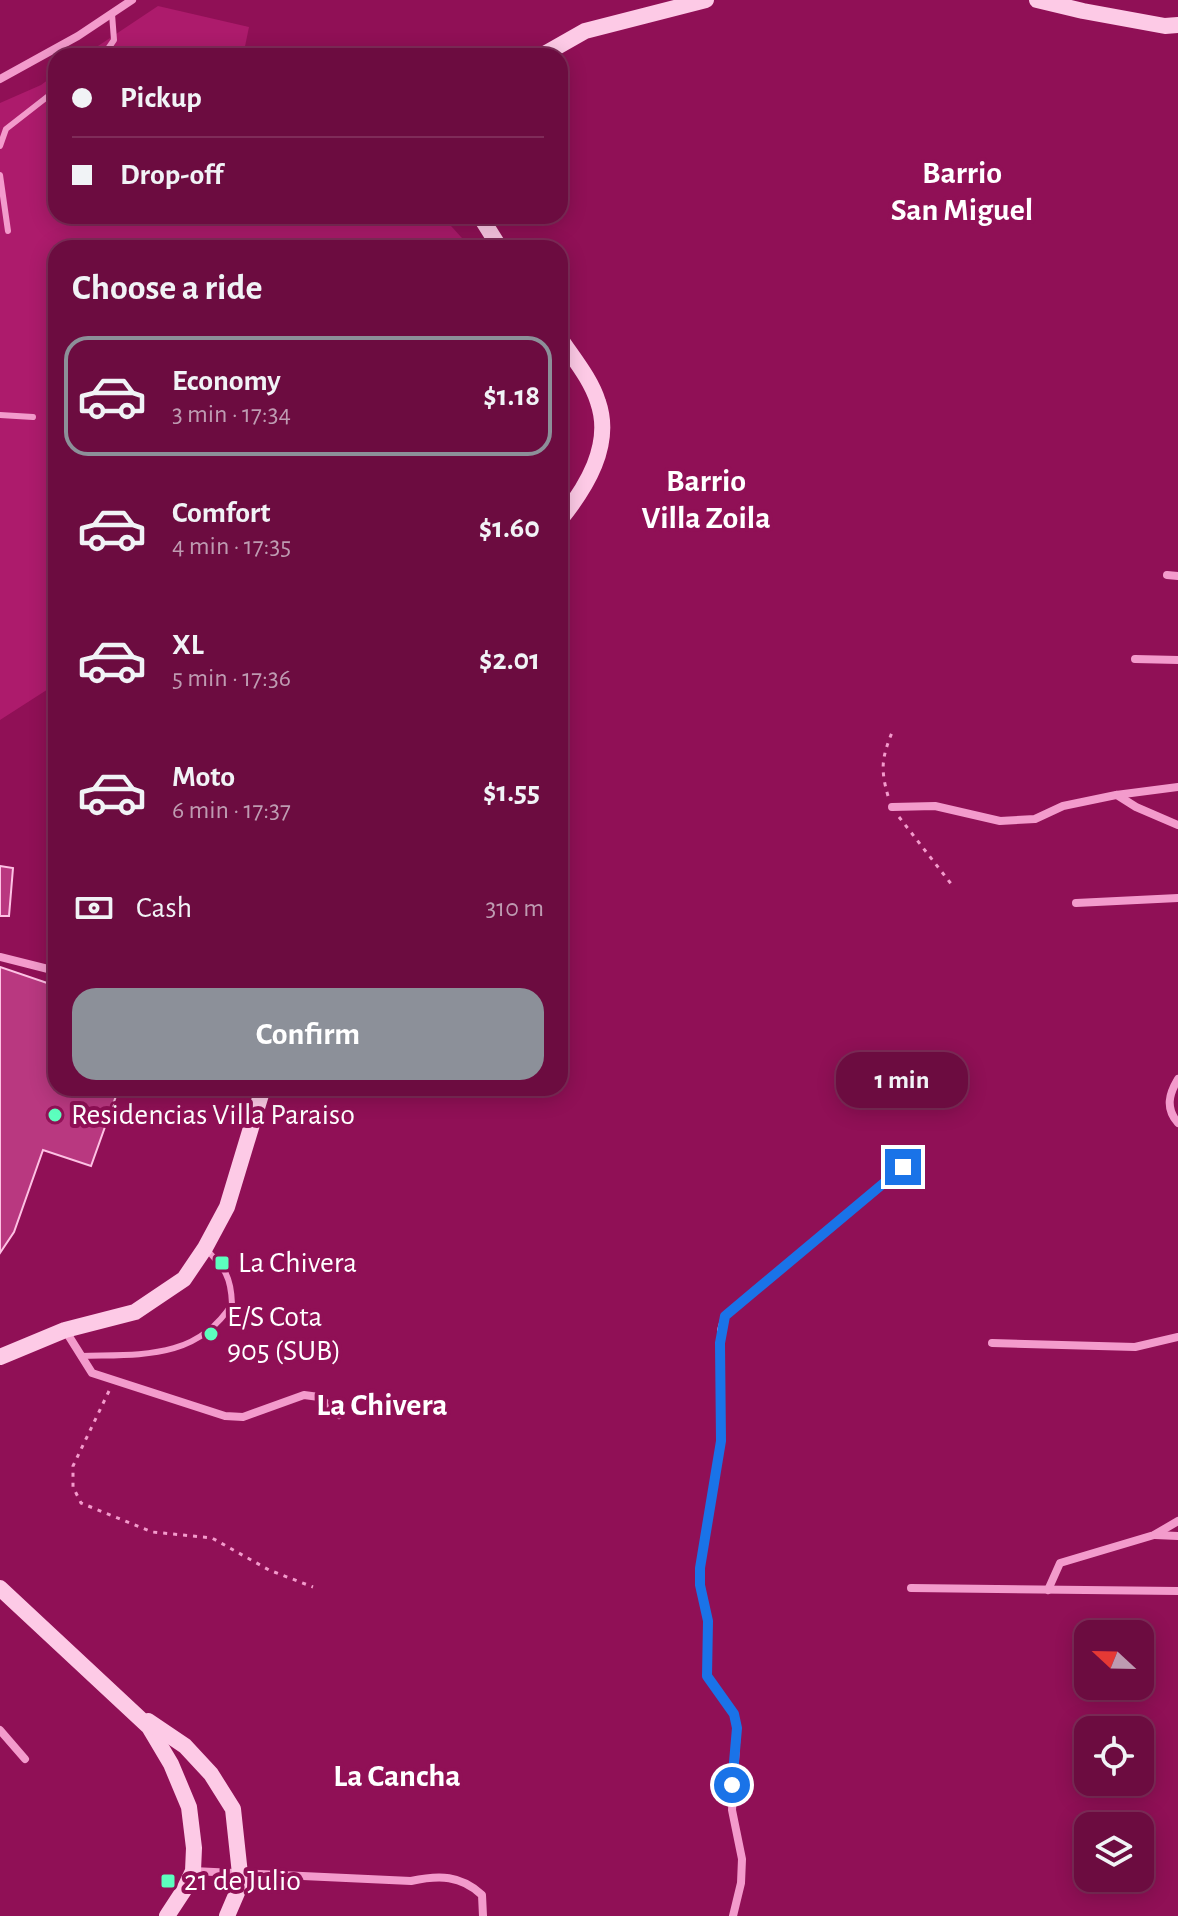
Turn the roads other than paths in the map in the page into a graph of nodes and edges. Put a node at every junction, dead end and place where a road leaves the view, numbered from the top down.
1 (132, 0) edge
2 (706, 0) edge
3 (1037, 0) edge
4 (112, 14) junction
5 (1178, 25) edge
6 (56, 48) edge
7 (108, 48) edge
8 (555, 48) edge
9 (48, 53) edge
10 (0, 79) edge
11 (48, 96) edge
12 (0, 146) edge
13 (0, 175) edge
14 (8, 231) dead end
15 (568, 350) edge
16 (0, 415) edge
17 (33, 417) dead end
18 (568, 510) edge
19 (1167, 575) dead end
20 (1178, 576) edge
21 (1135, 659) dead end
22 (1178, 660) edge
23 (1178, 787) edge
24 (1116, 795) junction
25 (892, 807) dead end
26 (1178, 825) edge
27 (1178, 898) edge
28 (1076, 903) dead end
29 (0, 957) edge
30 (48, 969) edge
31 (1178, 1079) edge
32 (261, 1096) edge
33 (1178, 1123) edge
34 (903, 1167) dead end
35 (205, 1248) junction
36 (65, 1330) junction
37 (1178, 1337) edge
38 (992, 1343) dead end
39 (81, 1356) junction
40 (0, 1357) edge
41 (339, 1415) dead end
42 (1178, 1521) edge
43 (1154, 1535) junction
44 (1178, 1536) edge
45 (0, 1588) edge
46 (911, 1588) dead end
47 (1048, 1590) junction
48 (1178, 1591) edge
49 (135, 1714) junction
50 (0, 1730) edge
51 (25, 1759) dead end
52 (193, 1871) junction
53 (240, 1874) junction
54 (167, 1916) edge
55 (227, 1916) edge
56 (483, 1916) edge
57 (733, 1916) edge

1 - 4 street
2 - 8 street
3 - 5 street
4 - 6 street
4 - 7 lane
9 - 10 street
11 - 12 lane
13 - 14 lane
15 - 18 street
16 - 17 lane
19 - 20 street
21 - 22 street
23 - 24 street
24 - 25 street
24 - 26 street
27 - 28 street
29 - 30 street
31 - 33 street
32 - 35 street
34 - 57 street
35 - 36 street
35 - 39 lane
36 - 39 street
36 - 40 street
37 - 38 street
39 - 41 street
42 - 43 street
43 - 44 street
43 - 47 street
45 - 49 street
46 - 47 street
47 - 48 street
49 - 52 street
49 - 53 street
50 - 51 street
52 - 53 street
52 - 54 street
53 - 55 street
53 - 56 street

